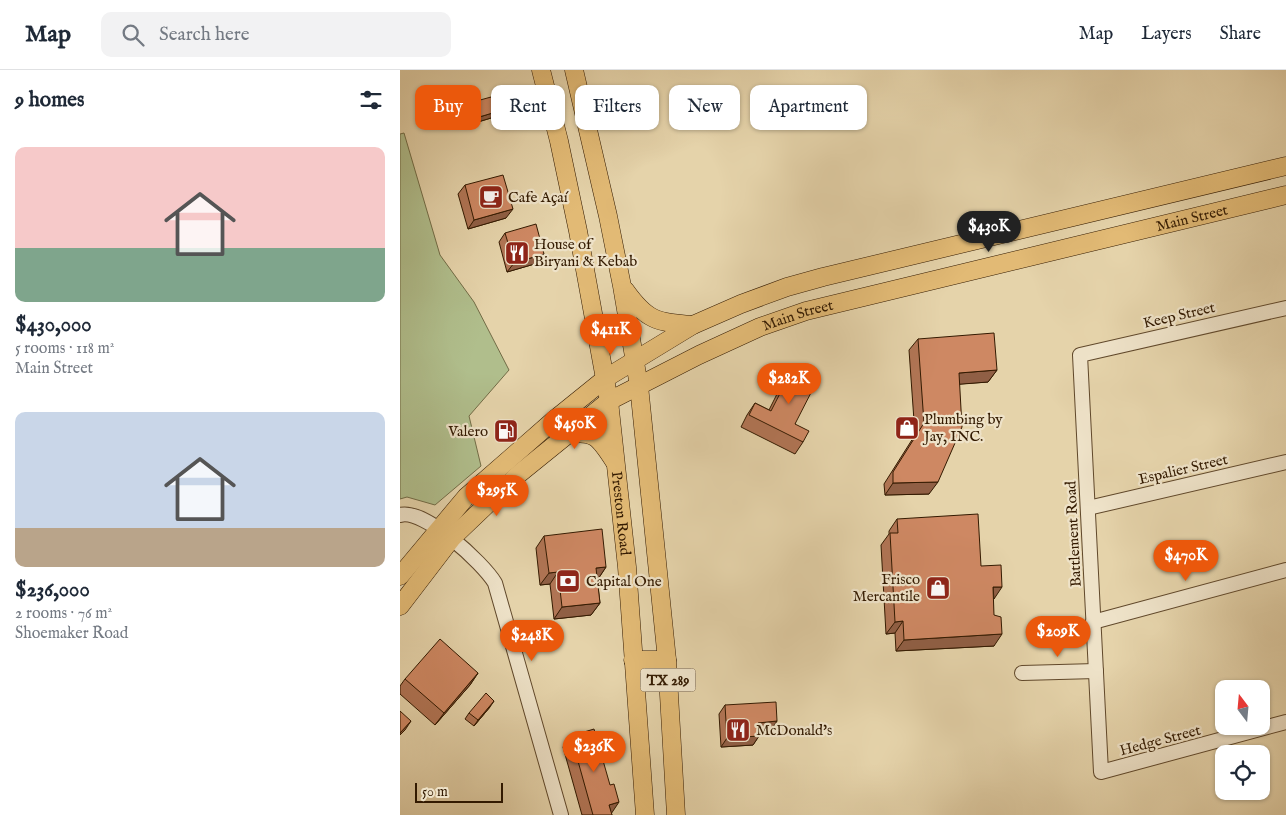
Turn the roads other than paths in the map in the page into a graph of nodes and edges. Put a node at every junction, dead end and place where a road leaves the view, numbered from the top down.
1 (541, 70) edge
2 (574, 70) edge
3 (1286, 166) edge
4 (1286, 195) edge
5 (970, 242) junction
6 (976, 270) junction
7 (622, 286) junction
8 (1286, 308) edge
9 (693, 325) junction
10 (1080, 355) joint
11 (634, 360) junction
12 (606, 378) junction
13 (639, 386) junction
14 (609, 401) junction
15 (567, 435) junction
16 (1286, 462) edge
17 (616, 464) junction
18 (1088, 508) junction
19 (400, 515) edge
20 (446, 533) junction
21 (1286, 570) edge
22 (400, 576) edge
23 (400, 606) edge
24 (1093, 622) junction
25 (633, 660) junction
26 (667, 660) junction
27 (1096, 671) junction
28 (1022, 673) dead end
29 (1286, 722) edge
30 (1101, 772) joint
31 (561, 815) edge
32 (645, 815) edge
33 (676, 815) edge

1 - 12 main road, Preston Road / TX 289
2 - 7 main road, Preston Road / TX 289
3 - 5 main road, Main Street
4 - 6 main road, Main Street
5 - 6 main road
5 - 9 main road, Main Street
6 - 13 main road, Main Street
7 - 9 main road
7 - 11 main road, Preston Road / TX 289
8 - 10 street, Keep Street
9 - 11 main road, Main Street
10 - 18 street, Battlement Road
11 - 12 main road, Main Street
11 - 13 main road, Preston Road / TX 289
12 - 14 main road, Preston Road / TX 289
12 - 20 main road, Main Street
13 - 14 main road, Main Street
13 - 26 main road, Preston Road / TX 289
14 - 15 main road, Main Street
14 - 17 main road, Preston Road / TX 289
15 - 17 main road
15 - 20 main road, Main Street
16 - 18 street, Espalier Street
17 - 25 main road, Preston Road / TX 289
18 - 24 street, Battlement Road
19 - 20 street
20 - 22 main road, Main Street
20 - 23 main road, Main Street
20 - 31 street
21 - 24 street
24 - 27 street, Battlement Road
25 - 26 main road
25 - 32 main road, Preston Road / TX 289
26 - 33 main road, Preston Road / TX 289
27 - 28 street
27 - 30 street, Battlement Road
29 - 30 street, Hedge Street

